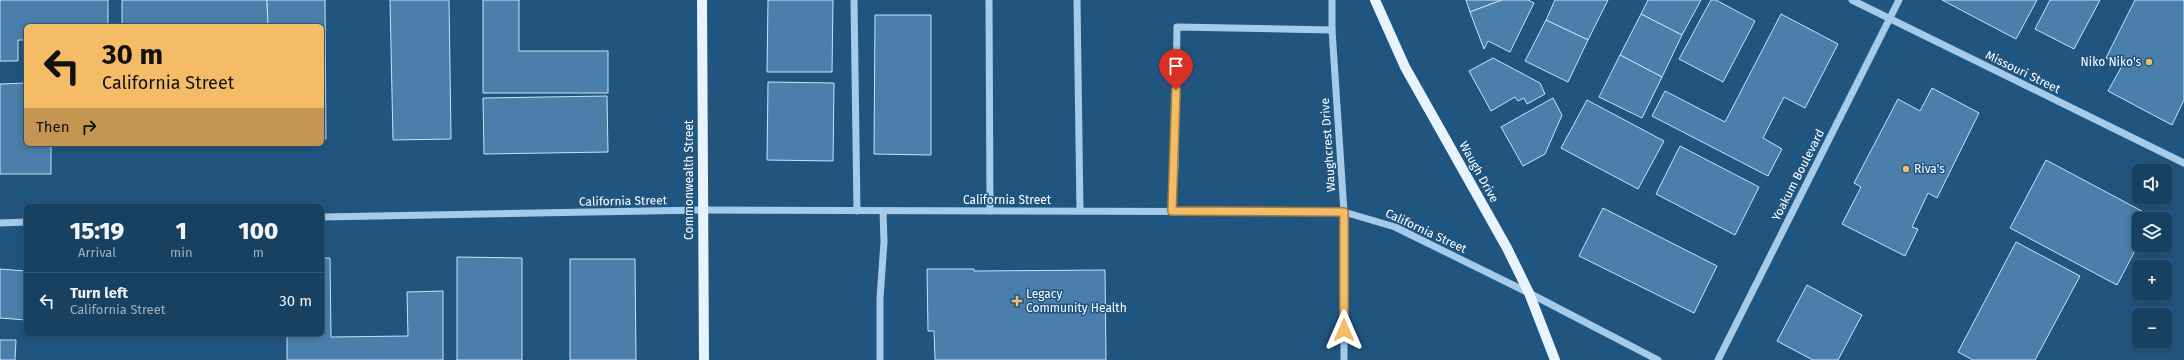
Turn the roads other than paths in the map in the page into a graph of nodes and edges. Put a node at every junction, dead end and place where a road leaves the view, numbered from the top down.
1 (702, 0) edge
2 (854, 0) edge
3 (989, 0) edge
4 (1077, 0) edge
5 (1332, 0) edge
6 (1375, 0) edge
7 (1852, 0) edge
8 (1899, 0) edge
9 (1890, 18) junction
10 (1332, 30) junction
11 (2184, 163) edge
12 (702, 210) junction
13 (884, 210) junction
14 (857, 211) junction
15 (990, 211) junction
16 (1080, 211) junction
17 (1172, 211) junction
18 (1344, 212) junction
19 (324, 217) edge
20 (24, 222) edge
21 (0, 223) edge
22 (1529, 293) junction
23 (704, 360) edge
24 (880, 360) edge
25 (1344, 360) edge
26 (1555, 360) edge
27 (1658, 360) edge
28 (1718, 360) edge

1 - 12 main road, Commonwealth Street
2 - 14 street
3 - 15 street
4 - 16 street
5 - 10 street, Waughcrest Drive
6 - 22 main road, Waugh Drive
7 - 9 street, Missouri Street
8 - 9 street, Yoakum Boulevard
9 - 11 street, Missouri Street
9 - 28 street, Yoakum Boulevard
10 - 17 street
10 - 18 street, Waughcrest Drive
12 - 14 street, California Street
12 - 19 street, California Street
12 - 23 main road, Commonwealth Street
13 - 14 street, California Street
13 - 15 street, California Street
13 - 24 street
15 - 16 street, California Street
16 - 17 street, California Street
17 - 18 street, California Street
18 - 22 street, California Street
18 - 25 street, Waughcrest Drive
20 - 21 street
22 - 26 main road, Waugh Drive
22 - 27 street, California Street

